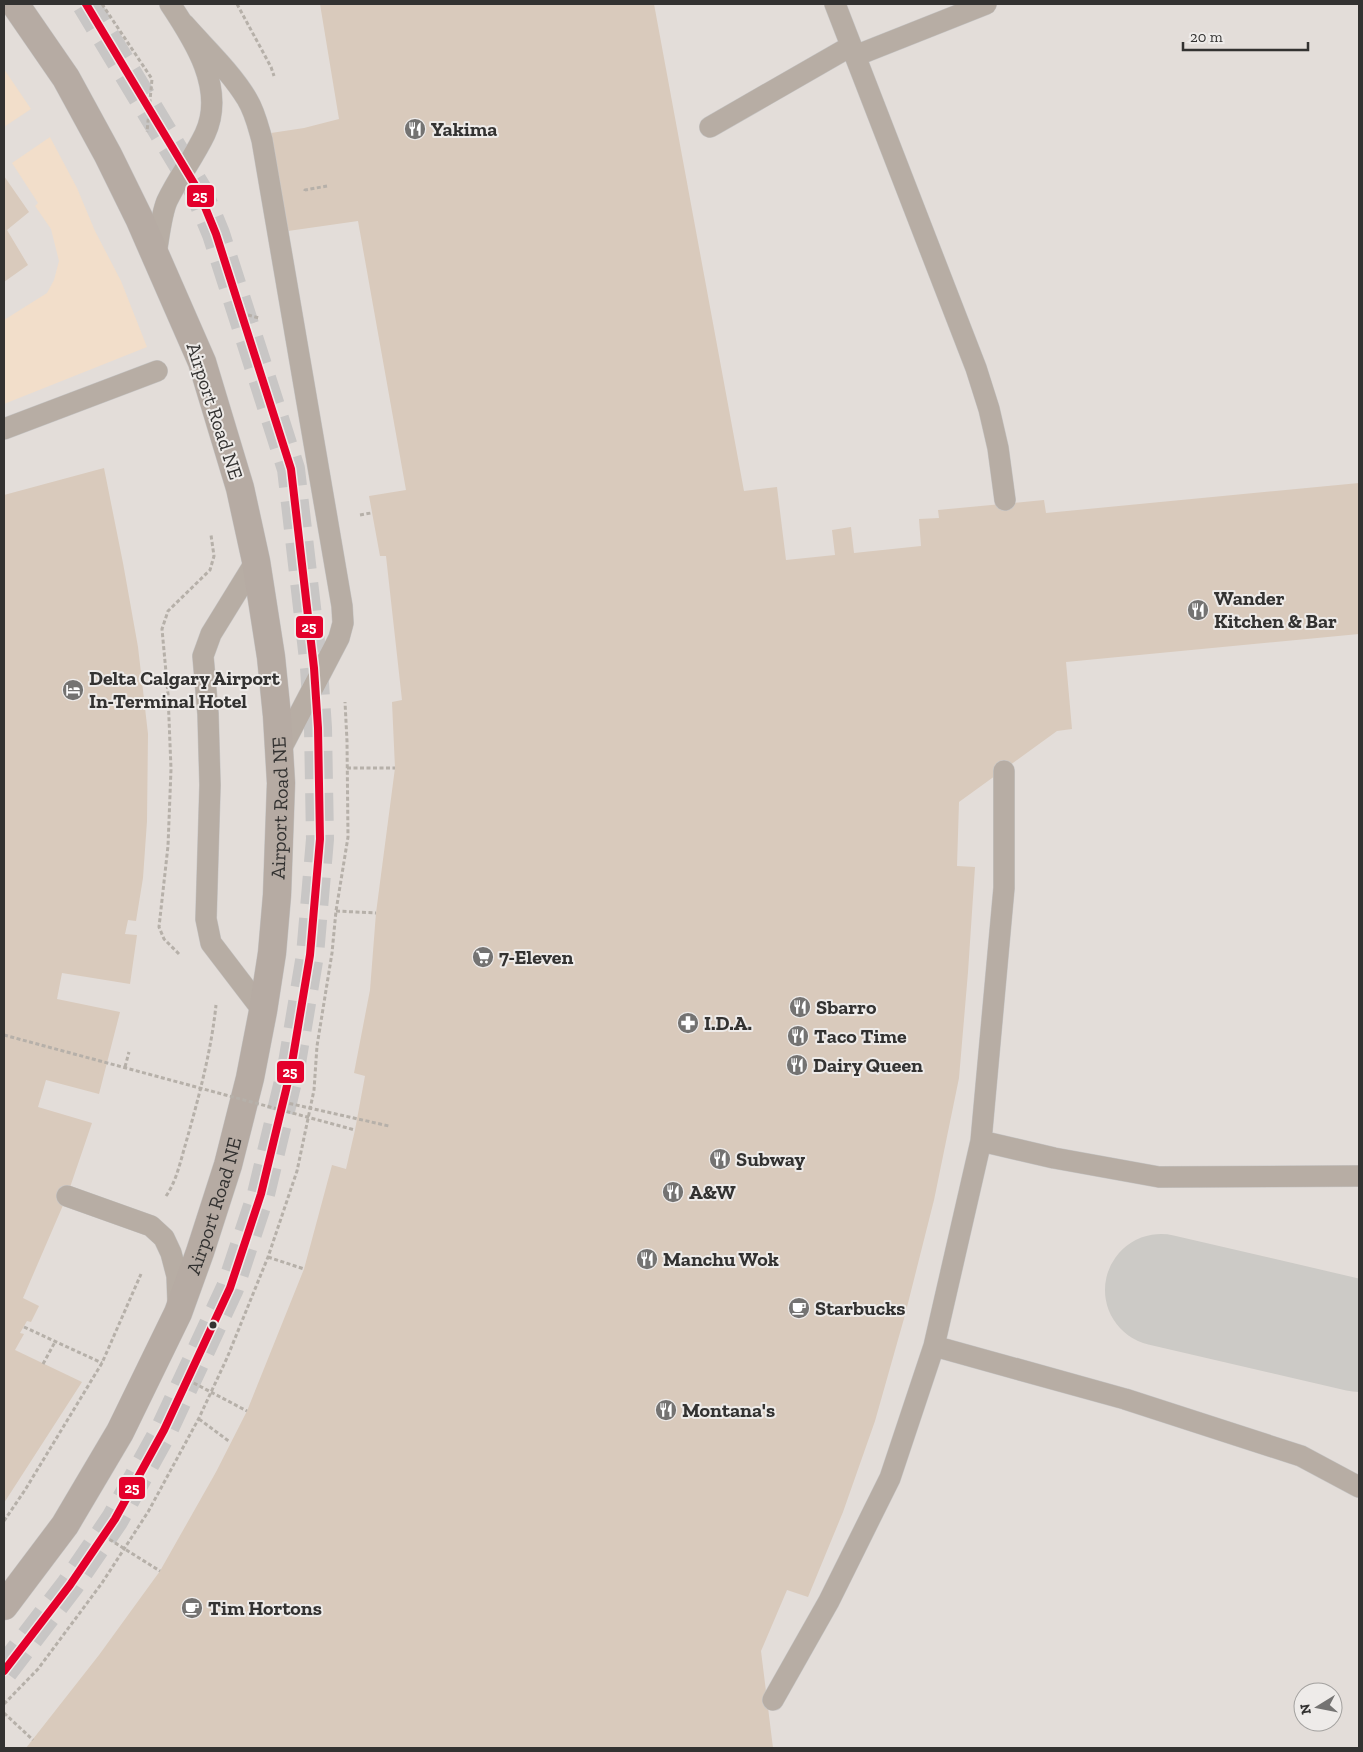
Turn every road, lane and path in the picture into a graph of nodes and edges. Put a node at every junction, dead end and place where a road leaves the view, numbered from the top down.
1 (15, 4) edge
2 (102, 4) edge
3 (170, 4) edge
4 (836, 4) edge
5 (986, 4) edge
6 (184, 24) junction
7 (853, 51) junction
8 (710, 127) dead end
9 (147, 132) dead end
10 (156, 254) junction
11 (156, 371) dead end
12 (4, 429) edge
13 (1005, 500) dead end
14 (210, 530) dead end
15 (256, 561) junction
16 (279, 754) junction
17 (347, 768) dead end
18 (395, 768) dead end
19 (1004, 771) dead end
20 (336, 911) dead end
21 (376, 913) dead end
22 (184, 959) dead end
23 (217, 998) dead end
24 (263, 1011) junction
25 (4, 1035) edge
26 (129, 1052) dead end
27 (125, 1067) junction
28 (283, 1102) dead end
29 (389, 1126) dead end
30 (355, 1130) dead end
31 (981, 1140) junction
32 (1359, 1176) edge
33 (67, 1196) dead end
34 (161, 1201) dead end
35 (268, 1257) dead end
36 (304, 1269) dead end
37 (141, 1273) dead end
38 (178, 1313) junction
39 (24, 1327) dead end
40 (55, 1342) junction
41 (934, 1346) junction
42 (102, 1363) junction
43 (44, 1364) dead end
44 (188, 1380) dead end
45 (247, 1411) dead end
46 (198, 1418) dead end
47 (230, 1442) dead end
48 (1359, 1487) edge
49 (4, 1520) edge
50 (104, 1536) dead end
51 (160, 1571) dead end
52 (4, 1606) edge
53 (773, 1700) dead end
54 (4, 1713) edge
55 (33, 1740) dead end

1 - 10 main road, Airport Road NE
2 - 9 path
3 - 6 lane
4 - 7 lane
5 - 7 lane
6 - 10 lane
6 - 16 lane
7 - 8 lane
7 - 13 lane
10 - 15 main road, Airport Road NE
11 - 12 lane
14 - 22 path
15 - 16 main road, Airport Road NE
15 - 24 lane
16 - 24 main road, Airport Road NE
17 - 18 path
19 - 31 lane
20 - 21 path
23 - 34 path
24 - 38 main road, Airport Road NE
25 - 27 path, bridge
26 - 27 path
27 - 30 path, bridge
28 - 29 path
31 - 32 lane
31 - 41 lane
33 - 38 lane
35 - 36 path
37 - 42 path
38 - 52 main road, Airport Road NE
39 - 40 path
40 - 42 path
40 - 43 path
41 - 48 lane
41 - 53 lane
42 - 49 path
44 - 45 path
46 - 47 path
50 - 51 path
54 - 55 path

